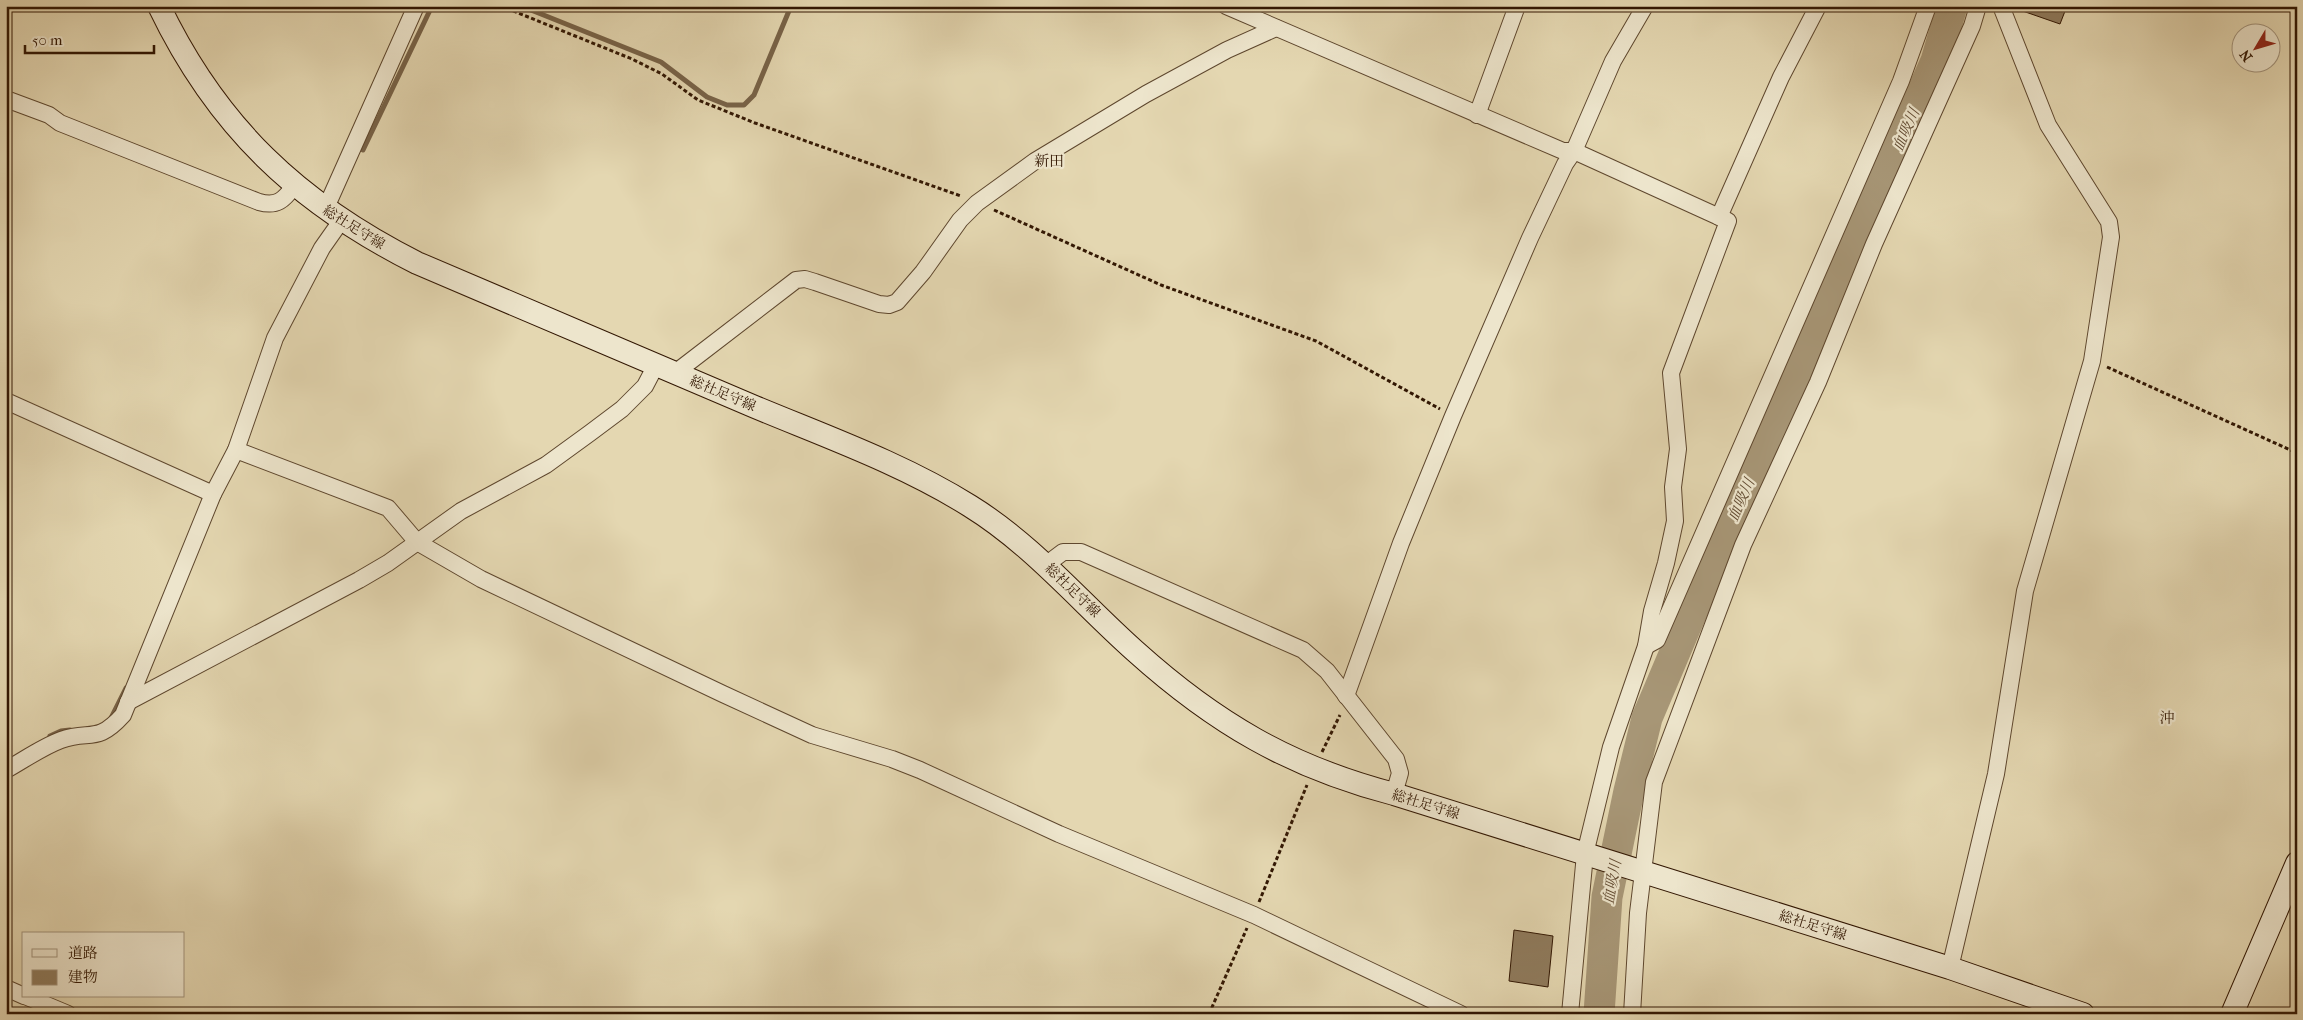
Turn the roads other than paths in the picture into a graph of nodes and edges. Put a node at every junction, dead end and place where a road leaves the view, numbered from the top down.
1 (159, 6) edge
2 (416, 6) edge
3 (1226, 6) edge
4 (1517, 6) edge
5 (1645, 6) edge
6 (1818, 6) edge
7 (1928, 6) edge
8 (1978, 6) edge
9 (2001, 6) edge
10 (1276, 28) junction
11 (6, 99) edge
12 (1477, 114) junction
13 (1574, 151) junction
14 (294, 186) junction
15 (333, 215) junction
16 (1719, 217) junction
17 (666, 369) junction
18 (6, 401) edge
19 (236, 450) junction
20 (209, 492) junction
21 (417, 542) junction
22 (1047, 564) junction
23 (1646, 646) junction
24 (1347, 697) junction
25 (128, 702) junction
26 (6, 770) edge
27 (1394, 794) junction
28 (1590, 856) junction
29 (2297, 863) edge
30 (1638, 870) junction
31 (1950, 968) junction
32 (6, 988) edge
33 (22, 995) edge
34 (30, 998) edge
35 (68, 1014) edge
36 (1461, 1014) edge
37 (1570, 1014) edge
38 (1632, 1014) edge
39 (2083, 1014) edge
40 (2232, 1014) edge

1 - 14 main road, 総社足守線
2 - 15 street
3 - 10 street
4 - 12 street
5 - 13 street
6 - 16 street
7 - 23 street
8 - 30 street
9 - 31 street
10 - 12 street
10 - 17 street
11 - 14 street
12 - 13 street
13 - 16 street
13 - 24 street
14 - 15 main road, 総社足守線
15 - 17 main road, 総社足守線
15 - 19 street
16 - 23 street
17 - 21 street
17 - 22 main road, 総社足守線
18 - 20 street
19 - 20 street
19 - 21 street
20 - 25 street
21 - 25 street
21 - 36 street
22 - 24 street
22 - 27 main road, 総社足守線
23 - 28 street
24 - 27 street
25 - 26 street
27 - 28 main road, 総社足守線
28 - 30 main road, 総社足守線
28 - 37 street
29 - 40 main road
30 - 31 main road, 総社足守線
30 - 38 street
31 - 39 main road, 総社足守線
32 - 33 street
34 - 35 street

